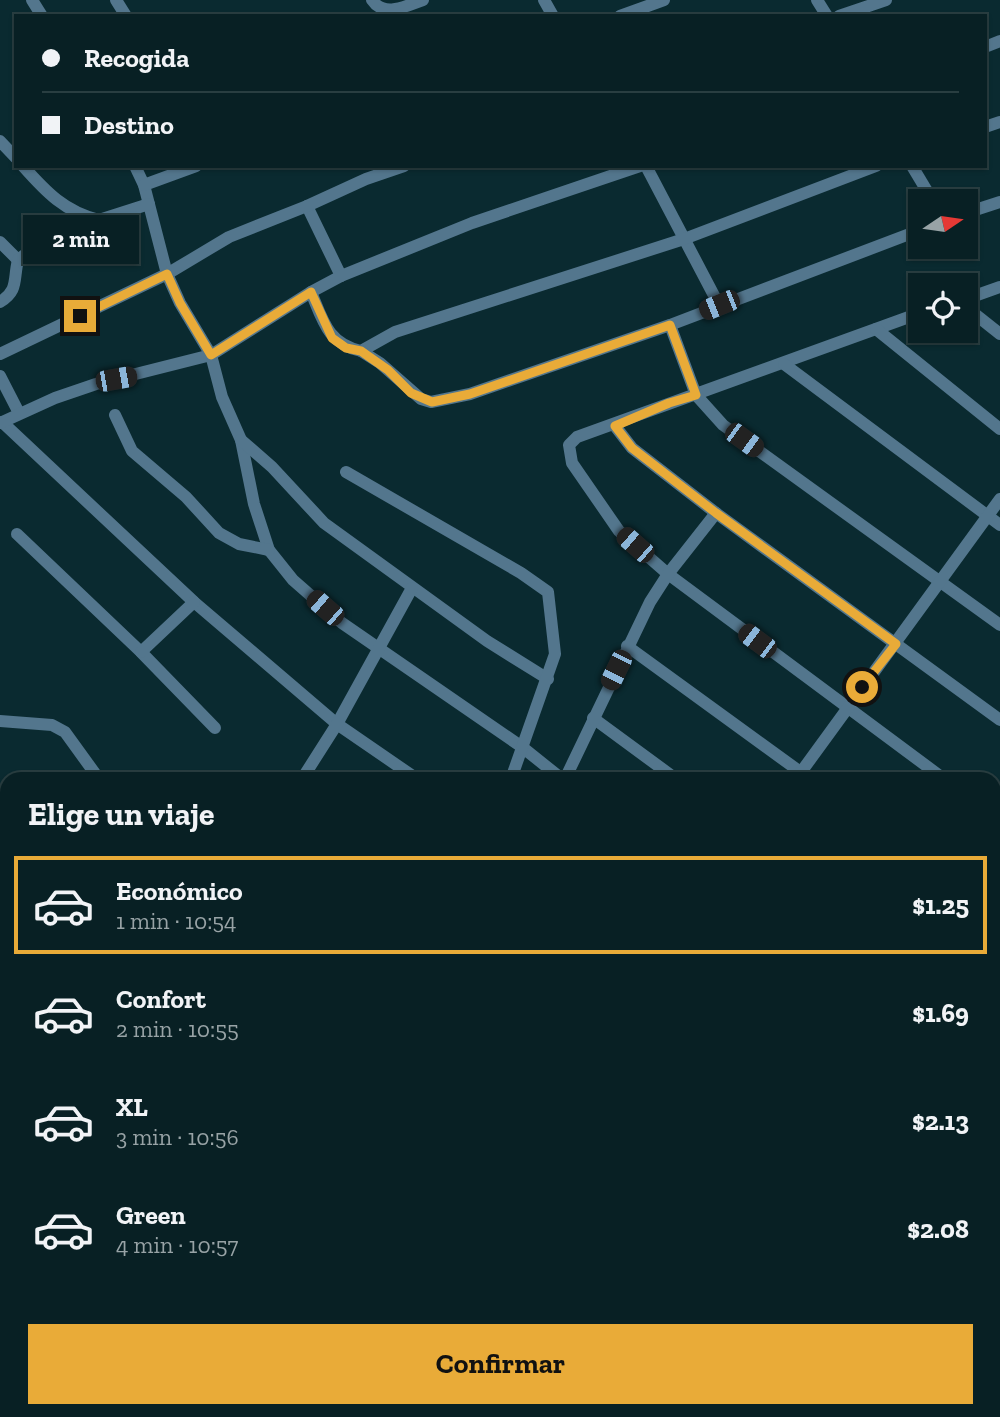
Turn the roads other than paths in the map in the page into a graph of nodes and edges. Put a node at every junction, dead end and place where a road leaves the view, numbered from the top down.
1 (372, 0) edge
2 (423, 0) edge
3 (664, 0) edge
4 (886, 0) edge
5 (626, 14) edge
6 (845, 14) edge
7 (0, 141) edge
8 (14, 156) edge
9 (25, 168) edge
10 (136, 168) edge
11 (191, 168) edge
12 (398, 168) edge
13 (634, 168) edge
14 (647, 168) edge
15 (871, 168) edge
16 (913, 168) edge
17 (144, 185) junction
18 (926, 189) edge
19 (1000, 202) edge
20 (149, 204) junction
21 (307, 206) junction
22 (978, 209) edge
23 (99, 220) junction
24 (908, 234) edge
25 (684, 239) junction
26 (0, 242) edge
27 (18, 260) junction
28 (167, 274) junction
29 (341, 276) junction
30 (1000, 287) edge
31 (311, 292) junction
32 (978, 295) edge
33 (0, 302) edge
34 (719, 305) junction
35 (908, 317) edge
36 (978, 317) edge
37 (670, 325) junction
38 (876, 329) junction
39 (1000, 334) edge
40 (361, 351) junction
41 (0, 354) edge
42 (211, 355) junction
43 (784, 365) junction
44 (0, 376) edge
45 (696, 395) junction
46 (19, 413) junction
47 (115, 415) dead end
48 (1, 422) edge
49 (615, 426) junction
50 (1000, 429) edge
51 (241, 440) junction
52 (346, 472) dead end
53 (1000, 499) edge
54 (716, 513) junction
55 (988, 516) junction
56 (1000, 525) edge
57 (17, 534) dead end
58 (269, 550) junction
59 (668, 574) junction
60 (940, 582) junction
61 (412, 588) junction
62 (194, 602) junction
63 (1000, 625) edge
64 (896, 644) junction
65 (627, 646) junction
66 (380, 650) junction
67 (141, 652) junction
68 (548, 679) junction
69 (846, 708) junction
70 (593, 718) junction
71 (1000, 720) edge
72 (0, 721) edge
73 (337, 724) junction
74 (215, 728) dead end
75 (522, 747) junction
76 (94, 772) edge
77 (306, 772) edge
78 (407, 772) edge
79 (513, 772) edge
80 (555, 772) edge
81 (567, 772) edge
82 (666, 772) edge
83 (795, 772) edge
84 (805, 772) edge
85 (934, 772) edge

1 - 2 street
3 - 5 street
4 - 6 street
7 - 8 street
9 - 23 street
10 - 17 street
11 - 17 street
12 - 21 street
13 - 29 street
14 - 25 street
15 - 25 street
16 - 18 street
17 - 20 street
19 - 22 street
20 - 23 street
20 - 28 street
21 - 28 street
21 - 29 street
23 - 27 street
24 - 34 street
25 - 34 street
25 - 40 street
26 - 27 street
27 - 33 street
28 - 41 street
28 - 42 street
29 - 31 street
30 - 32 street
31 - 40 street
31 - 42 street
34 - 37 street
35 - 38 street
36 - 39 street
37 - 40 street
37 - 45 street
38 - 43 street
38 - 50 street
42 - 46 street
42 - 51 street
43 - 45 street
43 - 55 street
44 - 46 street
45 - 49 street
45 - 60 street
46 - 48 street
47 - 58 street
48 - 62 street
49 - 54 street
49 - 59 street
51 - 58 street
51 - 61 street
52 - 68 street
53 - 55 street
54 - 59 street
54 - 64 street
55 - 56 street
55 - 60 street
57 - 67 street
58 - 66 street
59 - 65 street
59 - 69 street
60 - 63 street
60 - 64 street
61 - 66 street
61 - 68 street
62 - 67 street
62 - 73 street
64 - 69 street
64 - 71 street
65 - 70 street
65 - 83 street
66 - 73 street
66 - 75 street
67 - 74 street
68 - 75 street
69 - 84 street
69 - 85 street
70 - 81 street
70 - 82 street
72 - 76 street
73 - 77 street
73 - 78 street
75 - 79 street
75 - 80 street

